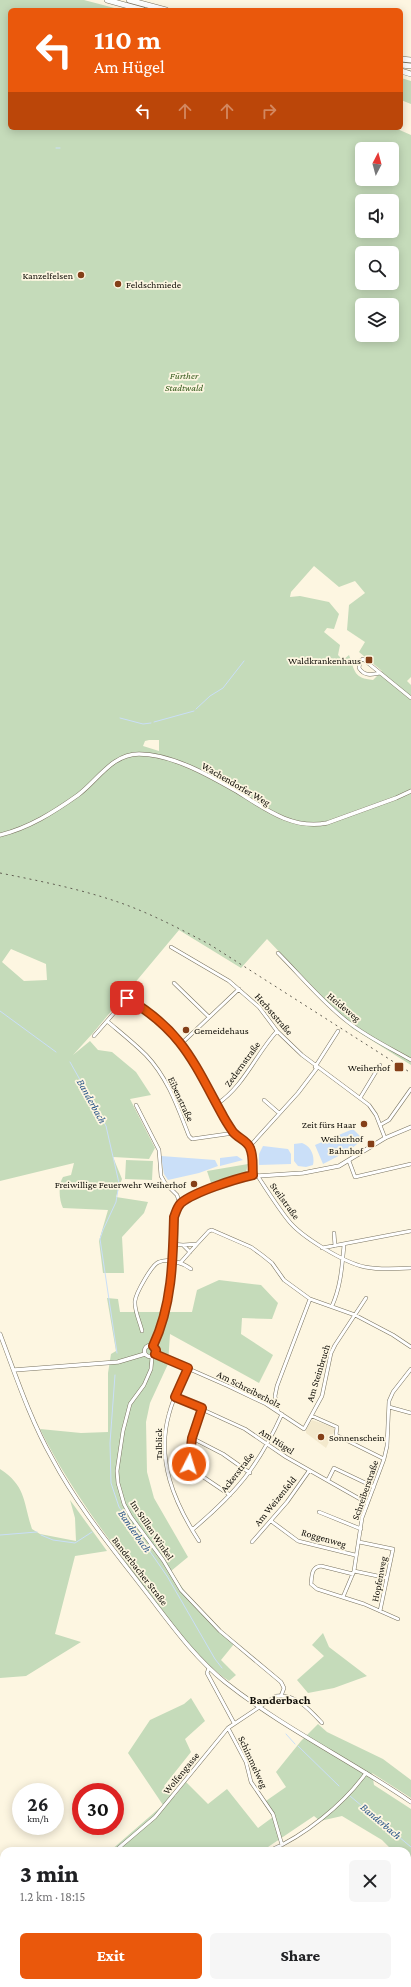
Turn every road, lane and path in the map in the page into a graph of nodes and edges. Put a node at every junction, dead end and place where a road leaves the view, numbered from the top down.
1 (107, 0) edge
2 (129, 0) edge
3 (137, 8) edge
4 (159, 8) edge
5 (380, 673) junction
6 (411, 698) edge
7 (411, 790) edge
8 (0, 835) edge
9 (171, 947) dead end
10 (278, 953) dead end
11 (174, 983) dead end
12 (239, 989) junction
13 (209, 1017) junction
14 (107, 1021) junction
15 (277, 1031) junction
16 (338, 1031) dead end
17 (94, 1036) dead end
18 (182, 1043) junction
19 (411, 1060) edge
20 (380, 1065) dead end
21 (316, 1067) junction
22 (411, 1089) edge
23 (360, 1098) junction
24 (264, 1100) dead end
25 (217, 1104) junction
26 (136, 1105) dead end
27 (279, 1113) junction
28 (380, 1125) junction
29 (411, 1127) edge
30 (234, 1133) junction
31 (385, 1138) junction
32 (250, 1146) junction
33 (349, 1161) junction
34 (411, 1164) edge
35 (255, 1175) junction
36 (180, 1204) junction
37 (411, 1231) edge
38 (334, 1233) dead end
39 (174, 1244) junction
40 (197, 1244) junction
41 (344, 1244) junction
42 (183, 1246) junction
43 (335, 1246) junction
44 (322, 1248) junction
45 (190, 1252) junction
46 (343, 1258) junction
47 (172, 1262) junction
48 (181, 1262) junction
49 (411, 1268) edge
50 (191, 1269) dead end
51 (366, 1298) dead end
52 (310, 1299) junction
53 (332, 1306) junction
54 (355, 1315) junction
55 (142, 1330) dead end
56 (0, 1334) edge
57 (153, 1346) junction
58 (411, 1347) edge
59 (145, 1354) junction
60 (154, 1356) junction
61 (188, 1368) junction
62 (411, 1369) edge
63 (14, 1370) junction
64 (175, 1397) junction
65 (389, 1407) junction
66 (202, 1408) junction
67 (278, 1412) junction
68 (411, 1413) edge
69 (282, 1414) junction
70 (312, 1416) junction
71 (192, 1438) junction
72 (267, 1445) junction
73 (384, 1459) junction
74 (308, 1470) junction
75 (250, 1473) junction
76 (328, 1480) junction
77 (374, 1487) junction
78 (230, 1495) junction
79 (367, 1503) junction
80 (319, 1512) dead end
81 (271, 1521) junction
82 (360, 1529) junction
83 (192, 1530) junction
84 (199, 1541) dead end
85 (252, 1542) dead end
86 (358, 1542) junction
87 (355, 1555) junction
88 (353, 1573) junction
89 (387, 1578) junction
90 (344, 1597) junction
91 (380, 1611) junction
92 (398, 1619) dead end
93 (209, 1668) junction
94 (281, 1696) junction
95 (259, 1707) junction
96 (234, 1723) junction
97 (322, 1723) dead end
98 (228, 1728) junction
99 (366, 1773) junction
100 (411, 1802) edge
101 (282, 1845) junction
102 (120, 1847) edge
103 (278, 1847) edge

1 - 3 highway
2 - 4 highway
5 - 5 street
5 - 6 street
7 - 8 street, Wachendorfer Weg
9 - 12 street, Herbststraße
10 - 19 street, Heideweg
11 - 13 street
12 - 13 street
12 - 15 street, Herbststraße
13 - 18 street
14 - 17 street
14 - 18 street
14 - 30 street, Eibenstraße
15 - 21 street, Herbststraße
15 - 25 street, Zedernstraße
16 - 21 street
18 - 25 street
20 - 23 street
21 - 23 street, Herbststraße
21 - 27 street
22 - 28 street
23 - 28 street, Herbststraße
24 - 27 street
25 - 30 street
26 - 36 street
27 - 32 street
28 - 31 street, Herbststraße
29 - 31 street
30 - 32 street
31 - 33 street
32 - 35 street
33 - 34 street
33 - 35 street
35 - 36 street
35 - 44 street, Steilstraße
36 - 39 street
37 - 41 street
38 - 43 street
39 - 42 street
39 - 47 street
40 - 42 street
40 - 45 street
40 - 52 street
41 - 43 street
41 - 46 street
42 - 45 street
43 - 44 street
44 - 46 street, Steilstraße
45 - 48 street
46 - 49 street, Steilstraße
46 - 53 street
47 - 48 street
47 - 55 street
47 - 57 street
48 - 50 street
51 - 54 street, Am Steinbruch
52 - 53 street
52 - 67 street
53 - 54 street
54 - 58 street
54 - 70 street, Am Steinbruch
56 - 63 street, Banderbacher Straße
57 - 59 street
57 - 60 street
59 - 60 street
59 - 63 street
60 - 61 street, Am Schreiberholz
60 - 94 street, Im Stillen Winkel
61 - 64 street, Talblick
61 - 67 street, Am Schreiberholz
62 - 65 street, Schreiberstraße
63 - 93 street, Banderbacher Straße
64 - 66 street, Am Hügel
64 - 83 street, Talblick
65 - 68 street
65 - 73 street, Schreiberstraße
66 - 71 street
66 - 72 street, Am Hügel
67 - 69 street, Am Schreiberholz
69 - 70 street, Am Schreiberholz
69 - 72 street, Ackerstraße
70 - 73 street
71 - 75 street
71 - 78 street
72 - 74 street, Am Hügel
72 - 75 street, Ackerstraße
73 - 77 street, Schreiberstraße
74 - 76 street, Am Hügel
74 - 81 street, Am Weizenfeld
75 - 78 street, Ackerstraße
76 - 77 street
76 - 79 street, Am Hügel
77 - 79 street, Schreiberstraße
78 - 83 street, Ackerstraße
79 - 82 street, Schreiberstraße
80 - 82 street, Schreiberstraße
81 - 85 street, Am Weizenfeld
81 - 87 street, Roggenweg
82 - 86 street, Schreiberstraße
83 - 84 street, Talblick
86 - 87 street, Schreiberstraße
86 - 89 street, Hopfenweg
87 - 88 street, Schreiberstraße
88 - 89 street
88 - 90 street, Schreiberstraße
88 - 90 street
89 - 91 street, Hopfenweg
90 - 91 street
91 - 92 street
93 - 95 street, Banderbacher Straße
93 - 96 street
94 - 95 street
94 - 97 street
95 - 96 street, Wolfengasse
95 - 99 street, Banderbacher Straße
96 - 98 street, Wolfengasse
98 - 101 street, Schimmelweg
98 - 102 street, Wolfengasse
99 - 100 street, Banderbacher Straße
99 - 101 street
101 - 103 street

